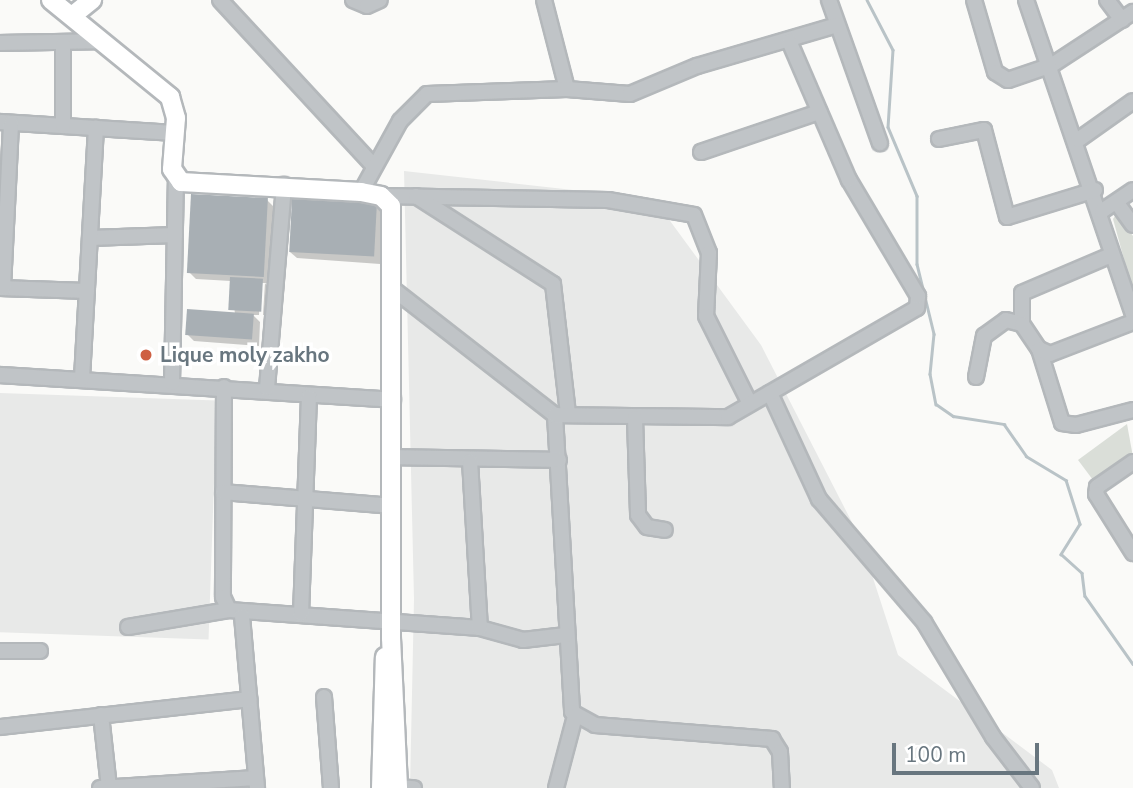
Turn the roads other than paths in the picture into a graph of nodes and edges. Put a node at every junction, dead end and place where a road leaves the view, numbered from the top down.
1 (51, 0) edge
2 (92, 0) edge
3 (220, 0) edge
4 (353, 0) edge
5 (380, 0) edge
6 (544, 0) edge
7 (829, 0) edge
8 (974, 0) edge
9 (1026, 0) edge
10 (1107, 0) edge
11 (72, 16) junction
12 (1127, 16) edge
13 (837, 26) junction
14 (103, 41) junction
15 (789, 41) junction
16 (0, 43) edge
17 (63, 45) junction
18 (1052, 65) junction
19 (567, 89) junction
20 (1133, 101) edge
21 (819, 112) junction
22 (6, 123) edge
23 (63, 125) junction
24 (96, 127) junction
25 (176, 133) junction
26 (939, 139) dead end
27 (1078, 140) junction
28 (880, 144) dead end
29 (701, 152) dead end
30 (373, 165) junction
31 (176, 178) junction
32 (284, 185) junction
33 (1095, 190) junction
34 (1133, 190) edge
35 (361, 192) junction
36 (416, 196) junction
37 (386, 201) junction
38 (1117, 203) junction
39 (3, 210) edge
40 (1102, 211) junction
41 (1133, 225) edge
42 (174, 235) junction
43 (90, 238) junction
44 (1111, 255) junction
45 (2, 288) edge
46 (393, 289) junction
47 (87, 291) junction
48 (1133, 314) edge
49 (1133, 322) edge
50 (1023, 324) junction
51 (1039, 349) junction
52 (0, 375) edge
53 (976, 377) dead end
54 (82, 378) junction
55 (172, 383) junction
56 (224, 387) junction
57 (267, 388) junction
58 (770, 393) junction
59 (309, 397) junction
60 (393, 400) junction
61 (750, 404) junction
62 (1133, 410) edge
63 (561, 415) junction
64 (635, 418) junction
65 (392, 457) junction
66 (558, 460) junction
67 (470, 461) junction
68 (1133, 462) edge
69 (223, 492) junction
70 (306, 499) junction
71 (393, 506) junction
72 (665, 530) dead end
73 (1133, 553) edge
74 (236, 613) junction
75 (301, 614) junction
76 (128, 627) dead end
77 (480, 628) junction
78 (391, 631) junction
79 (566, 635) junction
80 (0, 651) edge
81 (40, 651) dead end
82 (324, 697) dead end
83 (249, 699) junction
84 (101, 715) junction
85 (575, 716) junction
86 (0, 727) edge
87 (256, 783) edge
88 (181, 786) edge
89 (106, 788) edge
90 (331, 788) edge
91 (398, 788) edge
92 (556, 788) edge
93 (782, 788) edge
94 (1032, 788) edge

1 - 11 main road
2 - 11 main road
3 - 30 street
4 - 5 street
6 - 19 street
7 - 13 street
8 - 18 street
9 - 18 street
10 - 12 street
11 - 14 main road
12 - 18 street
13 - 15 street
13 - 28 street
14 - 17 street
14 - 25 main road
15 - 19 street
15 - 21 street
16 - 17 street
17 - 23 street
18 - 27 street
19 - 30 street
20 - 27 street
21 - 29 street
21 - 58 street
22 - 23 street
22 - 39 street
23 - 24 street
24 - 25 street
24 - 43 street
25 - 31 main road
26 - 33 street
27 - 33 street
30 - 35 street
31 - 32 main road
31 - 42 street
32 - 35 main road
32 - 57 street
33 - 40 street
34 - 38 street
35 - 37 main road
36 - 37 street
36 - 61 street
36 - 63 street
37 - 46 main road
38 - 40 street
38 - 41 street
39 - 45 street
40 - 44 street
42 - 43 street
42 - 55 street
43 - 47 street
44 - 48 street
44 - 50 street
45 - 47 street
46 - 60 main road
46 - 63 street
47 - 54 street
49 - 51 street
50 - 51 street
50 - 53 street
51 - 62 street
52 - 54 street
54 - 55 street
55 - 56 street
56 - 57 street
56 - 69 street
57 - 59 street
58 - 61 street
58 - 94 street
59 - 60 street
59 - 70 street
60 - 65 main road
61 - 64 street
63 - 64 street
63 - 66 street
64 - 72 street
65 - 67 street
65 - 71 main road
66 - 67 street
66 - 79 street
67 - 77 street
68 - 73 street
69 - 70 street
69 - 74 street
70 - 71 street
70 - 75 street
71 - 78 main road
74 - 75 street
74 - 76 street
74 - 83 street
75 - 78 street
77 - 78 street
77 - 79 street
78 - 91 main road
79 - 85 street
80 - 81 street
82 - 90 street
83 - 84 street
83 - 87 street
84 - 86 street
84 - 89 street
85 - 92 street
85 - 93 street
87 - 88 street
88 - 89 street

